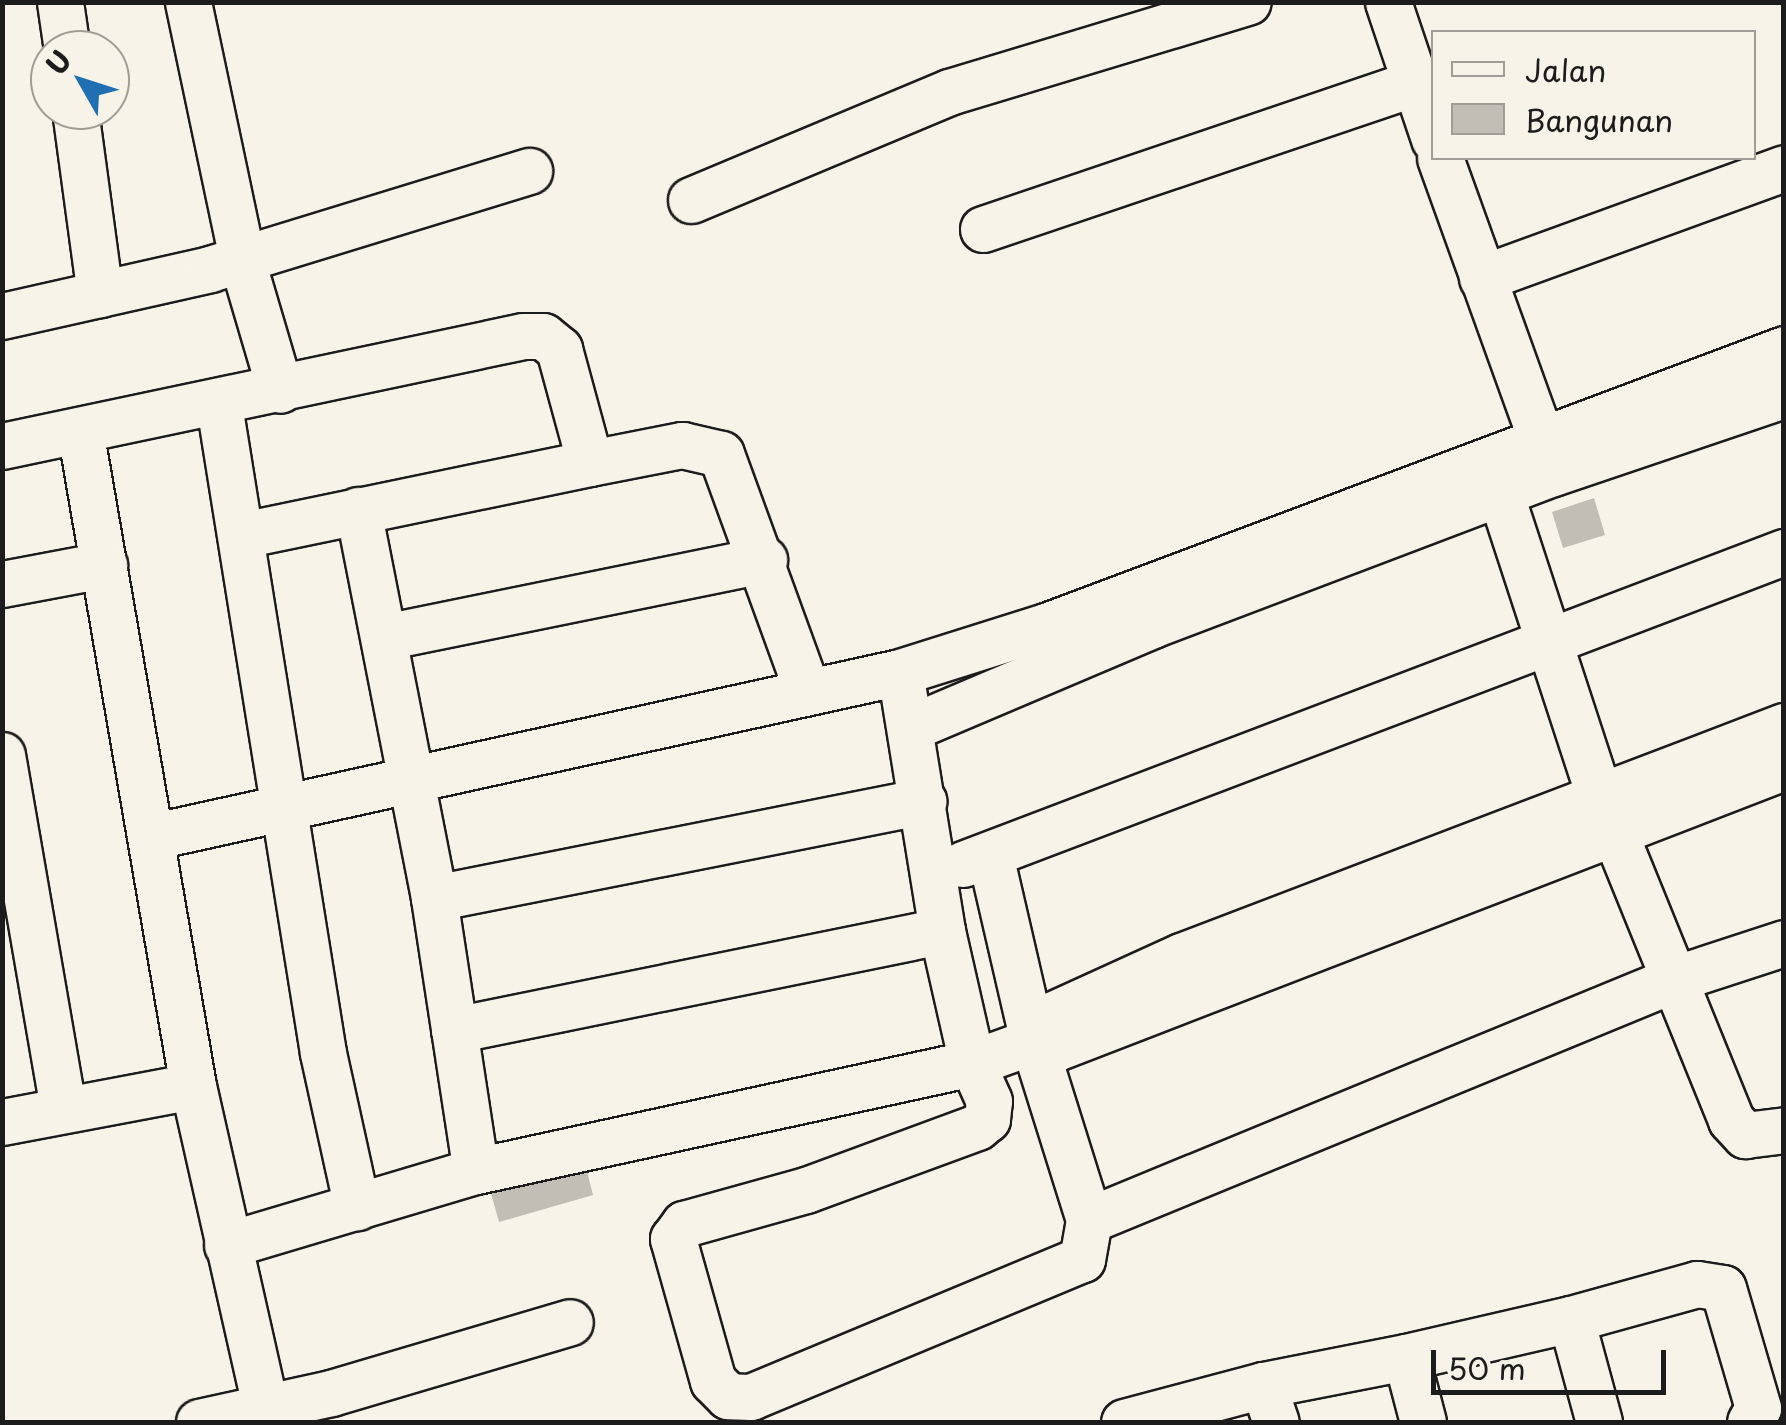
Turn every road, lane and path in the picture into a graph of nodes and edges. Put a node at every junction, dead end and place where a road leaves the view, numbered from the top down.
1 (60, 2) edge
2 (1248, 2) edge
3 (1388, 2) edge
4 (191, 3) edge
5 (64, 30) edge
6 (1414, 83) junction
7 (78, 130) edge
8 (1431, 131) edge
9 (1441, 160) edge
10 (1784, 168) edge
11 (529, 171) dead end
12 (691, 200) dead end
13 (983, 230) dead end
14 (241, 255) junction
15 (1482, 278) junction
16 (100, 294) junction
17 (2, 316) edge
18 (1784, 349) edge
19 (280, 390) junction
20 (1784, 395) edge
21 (220, 405) junction
22 (80, 430) junction
23 (2, 446) edge
24 (1547, 456) junction
25 (590, 462) junction
26 (1496, 476) junction
27 (358, 510) junction
28 (243, 534) junction
29 (1784, 552) edge
30 (764, 560) junction
31 (104, 565) junction
32 (2, 584) edge
33 (1146, 608) junction
34 (1046, 626) junction
35 (384, 637) junction
36 (1547, 638) junction
37 (967, 652) junction
38 (1063, 668) junction
39 (900, 672) junction
40 (806, 688) junction
41 (982, 701) junction
42 (1784, 726) edge
43 (912, 727) junction
44 (2, 755) edge
45 (1784, 767) edge
46 (412, 778) junction
47 (923, 801) junction
48 (286, 806) junction
49 (1606, 810) junction
50 (150, 838) junction
51 (990, 855) junction
52 (936, 874) junction
53 (434, 898) junction
54 (942, 931) junction
55 (1784, 943) edge
56 (1677, 978) junction
57 (454, 1030) junction
58 (1033, 1041) junction
59 (972, 1063) junction
60 (193, 1086) junction
61 (63, 1109) junction
62 (2, 1122) edge
63 (1784, 1130) edge
64 (476, 1171) junction
65 (357, 1208) junction
66 (1089, 1220) junction
67 (226, 1245) junction
68 (1571, 1319) junction
69 (570, 1322) dead end
70 (1406, 1357) junction
71 (1269, 1404) edge
72 (265, 1406) junction
73 (199, 1422) edge
74 (1124, 1422) edge
75 (1423, 1422) edge
76 (1599, 1422) edge
77 (1750, 1422) edge

1 - 5 street
2 - 12 street
3 - 6 street
4 - 14 street
6 - 8 street
6 - 13 street
7 - 16 street
9 - 15 street
10 - 15 street
11 - 14 street
14 - 16 street
14 - 19 street
15 - 24 street
16 - 17 street
18 - 24 street
19 - 21 street
19 - 25 street
20 - 24 street
21 - 22 street
21 - 28 street
22 - 23 street
22 - 31 street
24 - 26 street
25 - 27 street
25 - 30 street
26 - 33 street
26 - 36 street
27 - 28 street
27 - 35 street
28 - 48 street
29 - 36 street
30 - 35 street
30 - 40 street
31 - 32 street
31 - 50 street
33 - 34 street
33 - 38 street
34 - 37 street
34 - 38 street
35 - 46 street
36 - 49 street
36 - 51 street
37 - 39 street
37 - 41 street
38 - 41 street
39 - 40 street
39 - 43 street
40 - 46 street
41 - 43 street
42 - 49 street
43 - 47 street
44 - 61 street
45 - 49 street
46 - 48 street
46 - 53 street
47 - 52 street
47 - 53 street
48 - 50 street
48 - 65 street
49 - 56 street
49 - 58 street
50 - 60 street
51 - 52 street
51 - 58 street
52 - 54 street
53 - 57 street
54 - 57 street
54 - 59 street
55 - 56 street
56 - 63 street
56 - 66 street
57 - 64 street
58 - 59 street
58 - 66 street
59 - 64 street
59 - 66 street
60 - 61 street
60 - 67 street
61 - 62 street
64 - 65 street
65 - 67 street
67 - 72 street
68 - 70 street
68 - 76 street
68 - 77 street
69 - 72 street
70 - 71 street
70 - 75 street
71 - 74 street
72 - 73 street

